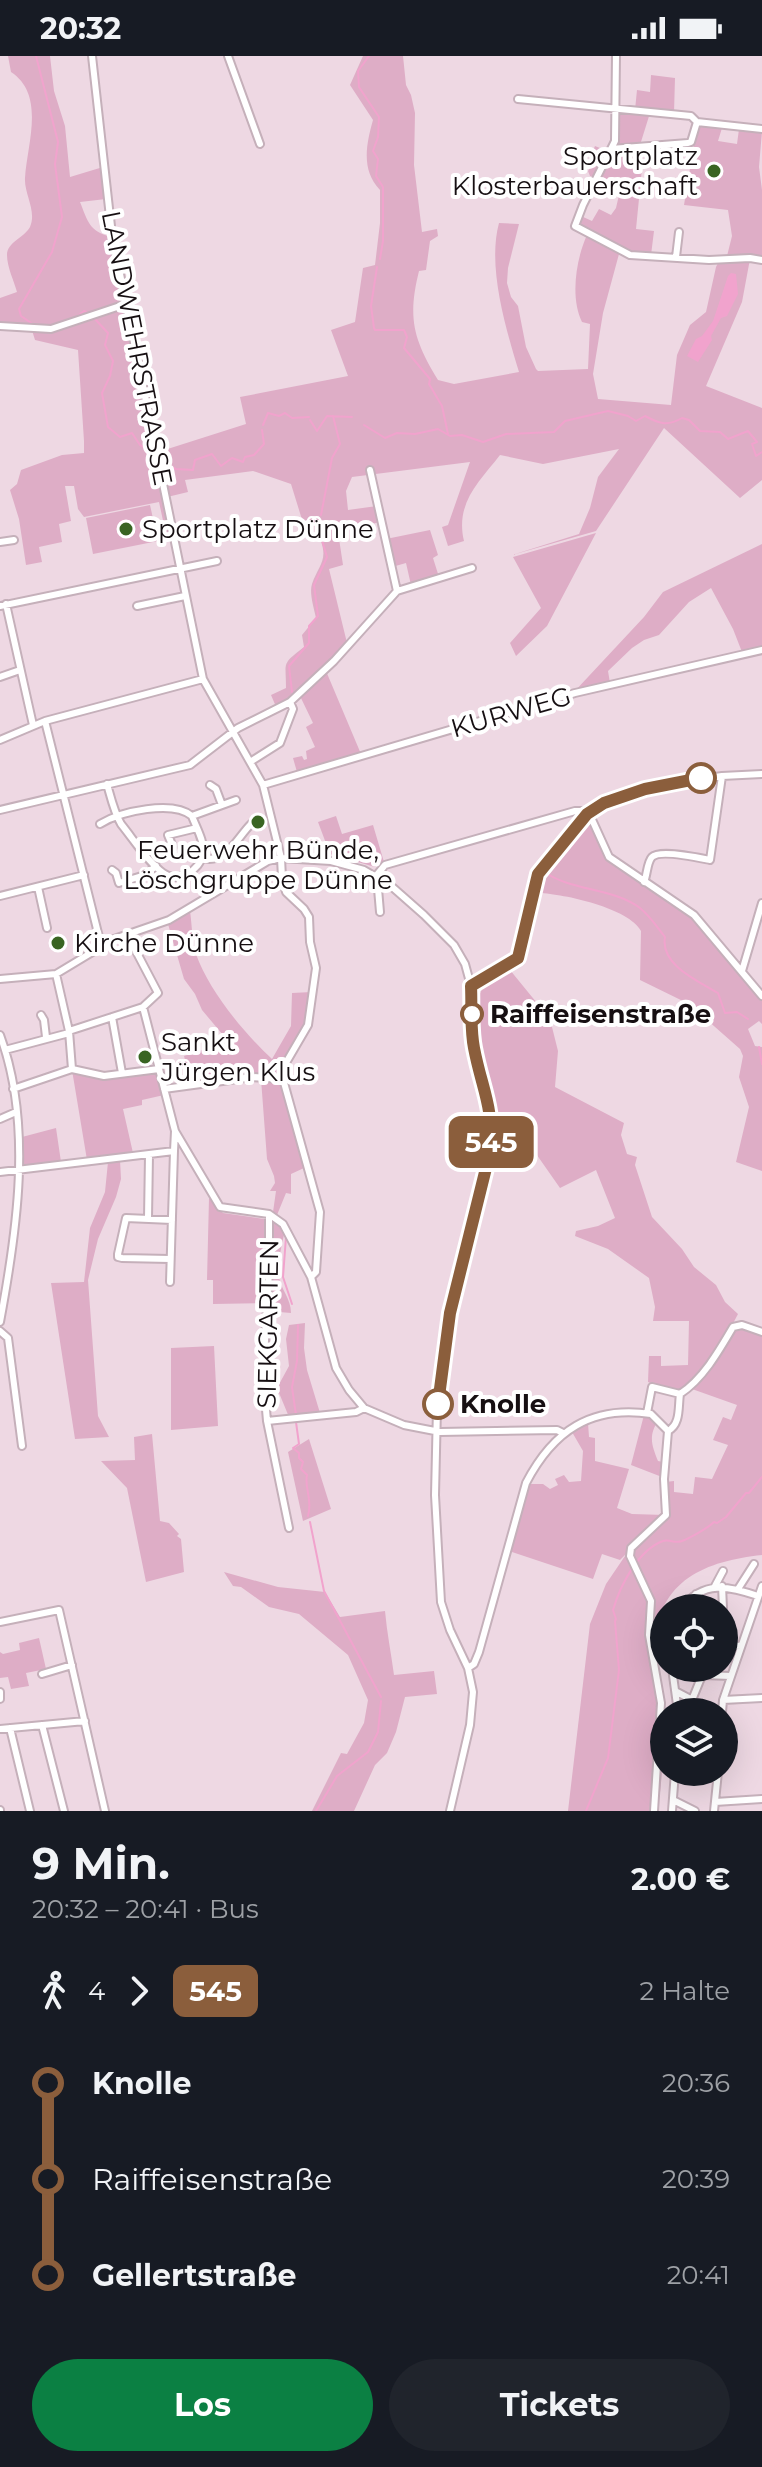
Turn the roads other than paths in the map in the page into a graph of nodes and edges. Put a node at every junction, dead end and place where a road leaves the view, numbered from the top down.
1 (92, 56) edge
2 (228, 56) edge
3 (616, 56) edge
4 (518, 99) dead end
5 (616, 108) junction
6 (697, 122) junction
7 (762, 129) edge
8 (260, 144) dead end
9 (611, 149) junction
10 (679, 232) dead end
11 (676, 257) junction
12 (762, 260) edge
13 (126, 304) junction
14 (0, 326) edge
15 (370, 470) dead end
16 (14, 540) dead end
17 (0, 542) edge
18 (217, 561) dead end
19 (472, 568) dead end
20 (181, 569) junction
21 (397, 591) junction
22 (185, 596) junction
23 (3, 605) edge
24 (137, 606) dead end
25 (762, 650) edge
26 (20, 670) junction
27 (0, 677) edge
28 (203, 679) junction
29 (290, 702) junction
30 (45, 721) junction
31 (33, 725) junction
32 (232, 732) junction
33 (0, 740) edge
34 (250, 762) junction
35 (762, 774) edge
36 (722, 776) junction
37 (107, 784) junction
38 (210, 785) dead end
39 (263, 785) junction
40 (64, 794) junction
41 (236, 800) dead end
42 (222, 805) junction
43 (0, 810) edge
44 (588, 813) junction
45 (192, 816) junction
46 (118, 818) junction
47 (100, 824) dead end
48 (251, 824) dead end
49 (197, 828) junction
50 (173, 847) dead end
51 (202, 858) junction
52 (281, 858) junction
53 (156, 866) junction
54 (112, 870) dead end
55 (84, 875) junction
56 (376, 876) junction
57 (644, 882) junction
58 (38, 887) junction
59 (0, 896) edge
60 (762, 903) edge
61 (380, 912) dead end
62 (47, 928) dead end
63 (127, 934) junction
64 (101, 945) junction
65 (742, 971) junction
66 (56, 974) junction
67 (0, 976) edge
68 (471, 986) junction
69 (762, 996) edge
70 (143, 1007) junction
71 (41, 1015) dead end
72 (112, 1017) junction
73 (69, 1032) junction
74 (0, 1035) edge
75 (46, 1037) junction
76 (4, 1050) edge
77 (0, 1062) edge
78 (72, 1069) junction
79 (159, 1069) junction
80 (122, 1073) junction
81 (283, 1079) junction
82 (13, 1089) junction
83 (164, 1089) junction
84 (16, 1112) junction
85 (0, 1119) edge
86 (175, 1131) junction
87 (174, 1151) junction
88 (149, 1155) junction
89 (19, 1171) junction
90 (0, 1172) edge
91 (269, 1214) junction
92 (148, 1218) junction
93 (172, 1220) junction
94 (170, 1259) junction
95 (311, 1277) junction
96 (170, 1282) dead end
97 (0, 1322) edge
98 (0, 1331) edge
99 (762, 1332) edge
100 (680, 1394) junction
101 (364, 1408) junction
102 (647, 1413) junction
103 (267, 1421) junction
104 (668, 1431) junction
105 (436, 1432) junction
106 (563, 1433) junction
107 (22, 1446) dead end
108 (289, 1528) dead end
109 (754, 1564) dead end
110 (723, 1571) dead end
111 (718, 1586) junction
112 (762, 1586) edge
113 (738, 1589) junction
114 (696, 1594) edge
115 (720, 1594) edge
116 (758, 1596) junction
117 (0, 1622) edge
118 (738, 1646) edge
119 (741, 1646) junction
120 (738, 1655) edge
121 (72, 1665) junction
122 (468, 1668) junction
123 (42, 1674) dead end
124 (675, 1682) edge
125 (658, 1686) junction
126 (676, 1689) junction
127 (0, 1692) edge
128 (677, 1698) edge
129 (689, 1698) edge
130 (762, 1698) edge
131 (0, 1699) edge
132 (738, 1699) edge
133 (85, 1721) junction
134 (42, 1725) junction
135 (10, 1728) junction
136 (0, 1729) edge
137 (674, 1786) edge
138 (716, 1786) edge
139 (762, 1799) edge
140 (673, 1800) junction
141 (715, 1802) junction
142 (30, 1811) edge
143 (64, 1811) edge
144 (105, 1811) edge
145 (450, 1811) edge
146 (654, 1811) edge
147 (672, 1811) edge
148 (695, 1811) edge
149 (714, 1811) edge

1 - 13 street, LANDWEHRSTRASSE
2 - 8 street
3 - 5 street
4 - 5 street
5 - 6 street
5 - 9 street
6 - 7 street
6 - 9 street
9 - 11 street
10 - 11 street
11 - 12 street
13 - 14 street
13 - 20 street, LANDWEHRSTRASSE
15 - 21 street
16 - 17 street
18 - 20 street
19 - 21 street
20 - 22 street, LANDWEHRSTRASSE
20 - 23 street
21 - 29 street
22 - 24 street
22 - 28 street, LANDWEHRSTRASSE
23 - 26 street
25 - 39 street, KURWEG
26 - 27 street
26 - 31 street
28 - 30 street
28 - 32 street, LANDWEHRSTRASSE
29 - 32 street
29 - 34 street
30 - 31 street
30 - 40 street
31 - 33 street
32 - 34 street, LANDWEHRSTRASSE
32 - 37 street
34 - 39 street, LANDWEHRSTRASSE
35 - 36 street
36 - 44 street
36 - 57 street
37 - 40 street
37 - 46 street
38 - 42 street
39 - 52 street, LANDWEHRSTRASSE
40 - 43 street
40 - 55 street
41 - 42 street
42 - 45 street
44 - 56 street
44 - 57 street
44 - 68 street
45 - 46 street
45 - 49 street
46 - 47 street
46 - 53 street
48 - 51 street
49 - 50 street
49 - 51 street
51 - 53 street
52 - 56 street
52 - 63 street
52 - 81 street, LANDWEHRSTRASSE
53 - 54 street
55 - 58 street
55 - 64 street
56 - 61 street
56 - 68 street
57 - 65 street
58 - 59 street
58 - 62 street
60 - 65 street
63 - 64 street
63 - 70 street
64 - 66 street
65 - 69 street
66 - 67 street
66 - 73 street
68 - 105 street
70 - 72 street
70 - 79 street
71 - 75 street
72 - 73 street
72 - 80 street
73 - 75 street
73 - 78 street
74 - 76 street
75 - 76 street
76 - 77 street
76 - 82 street
78 - 80 street
78 - 82 street
79 - 80 street
79 - 83 street
81 - 83 street
81 - 95 street
82 - 84 street
83 - 86 street
84 - 85 street
84 - 89 street
86 - 87 street
86 - 91 street
87 - 88 street
87 - 93 street
88 - 89 street
88 - 92 street
89 - 90 street
89 - 97 street
91 - 95 street
91 - 103 street, SIEKGARTEN
92 - 93 street
92 - 94 street
93 - 94 street
94 - 96 street
95 - 101 street
98 - 107 street
99 - 100 street
100 - 102 street
100 - 104 street
101 - 103 street
101 - 105 street
102 - 104 street
102 - 106 street
103 - 108 street, SIEKGARTEN
104 - 125 street
105 - 106 street
105 - 122 street
106 - 122 street
109 - 113 street
110 - 111 street
111 - 113 street
111 - 114 street
111 - 115 street
112 - 116 street
113 - 116 street
116 - 119 street
117 - 121 street
118 - 119 street
119 - 120 street
121 - 123 street
121 - 133 street
122 - 145 street
124 - 126 street
125 - 126 street
125 - 146 street
126 - 128 street
126 - 129 street
127 - 131 street
130 - 132 street
133 - 134 street
133 - 144 street
134 - 135 street
134 - 143 street
135 - 136 street
135 - 142 street
137 - 140 street
138 - 141 street
139 - 141 street
140 - 147 street
140 - 148 street
141 - 149 street

